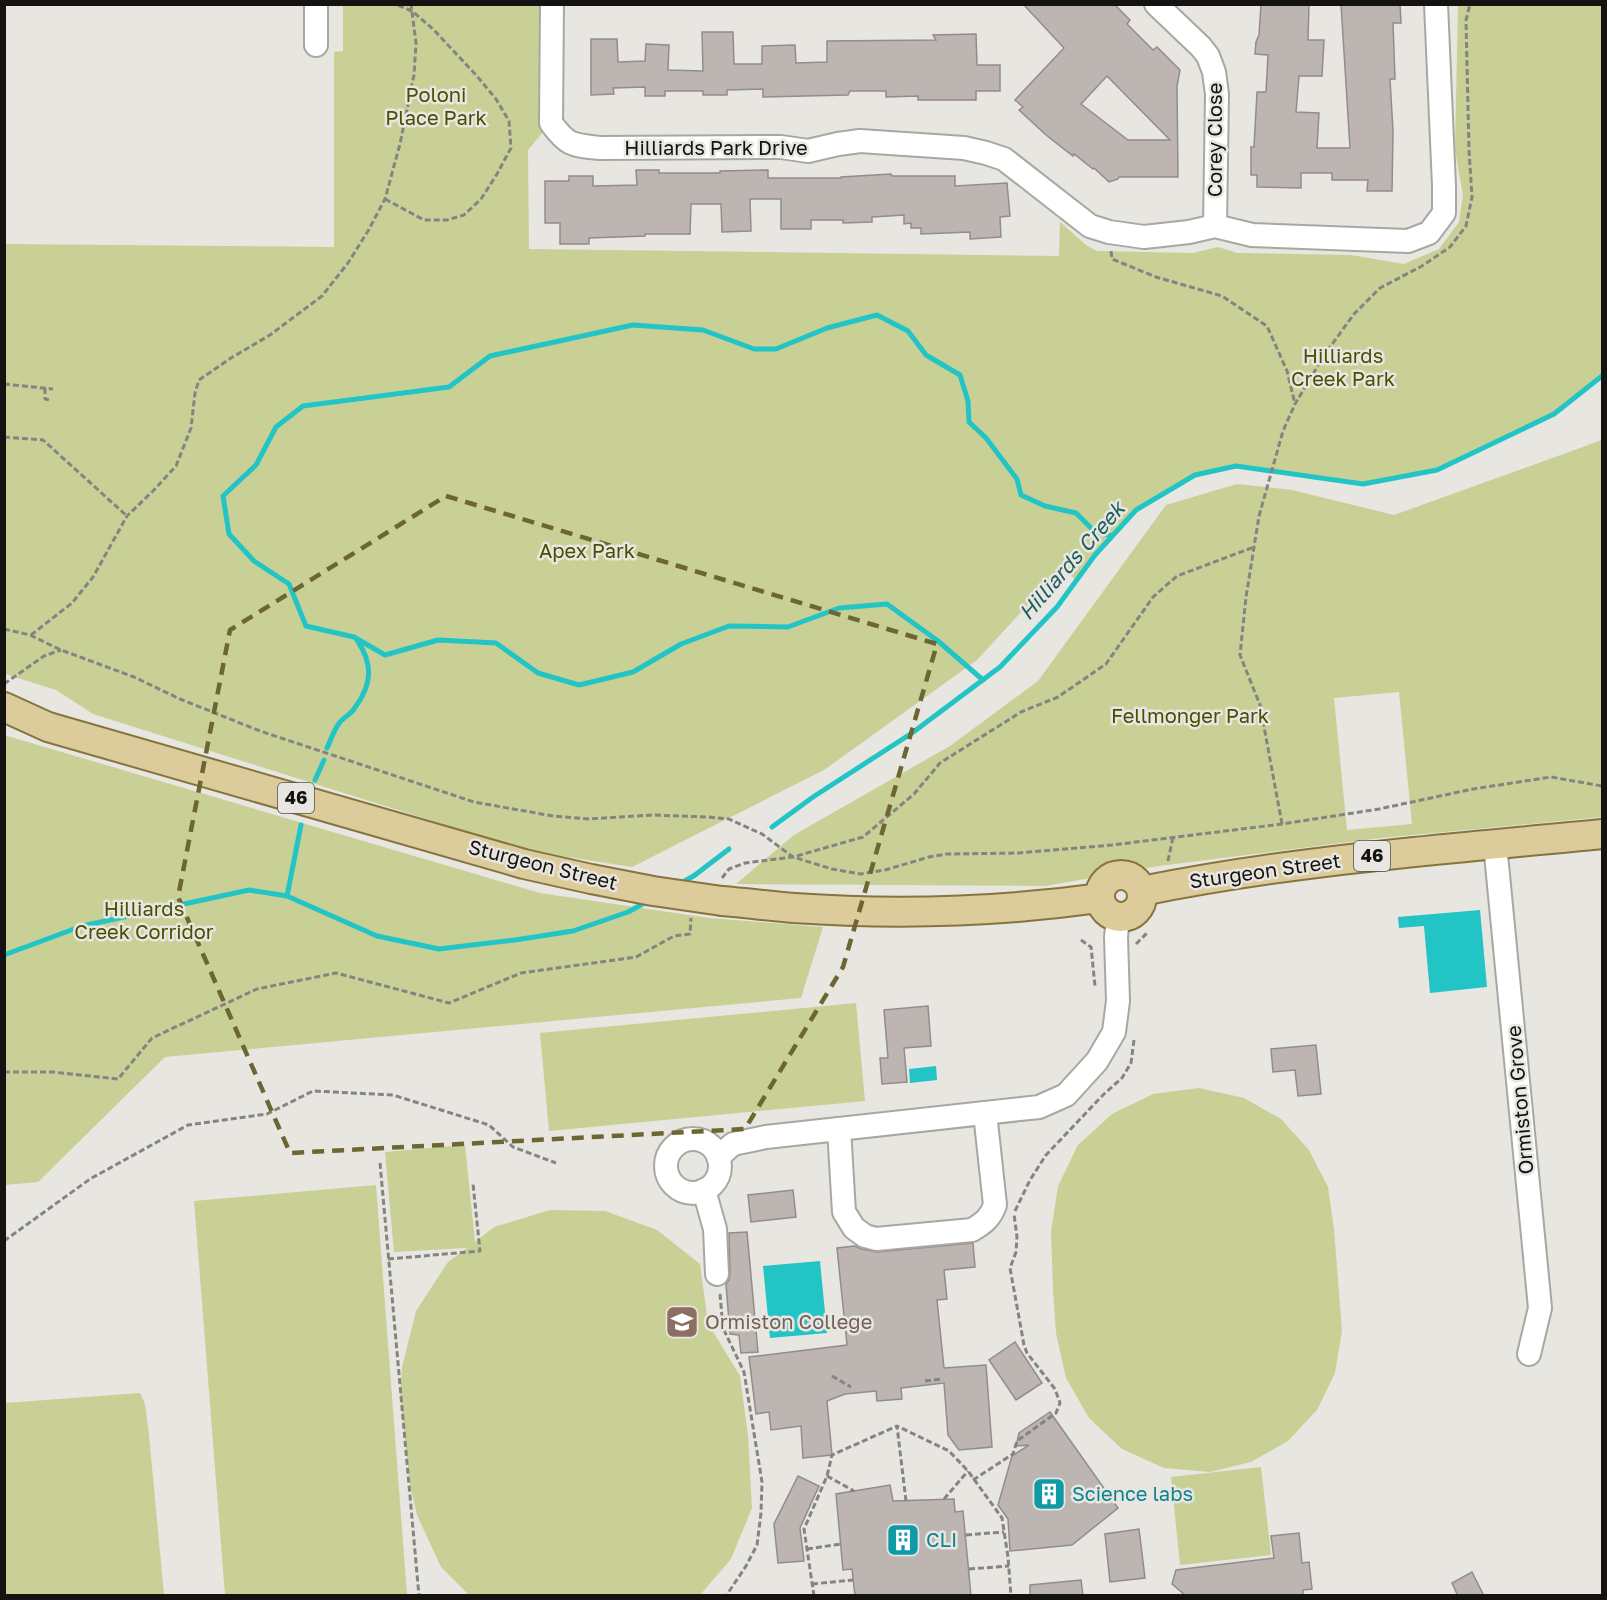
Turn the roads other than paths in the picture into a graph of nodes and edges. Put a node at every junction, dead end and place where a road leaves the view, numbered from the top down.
1 (316, 4) edge
2 (552, 4) edge
3 (1156, 4) edge
4 (1436, 4) edge
5 (316, 45) dead end
6 (1215, 226) junction
7 (4, 707) edge
8 (1602, 834) edge
9 (1495, 844) junction
10 (1109, 908) junction
11 (985, 1113) junction
12 (839, 1129) junction
13 (718, 1157) junction
14 (704, 1190) junction
15 (717, 1274) road end
16 (1529, 1354) dead end

1 - 5 street
2 - 6 street, Hilliards Park Drive
3 - 6 street, Corey Close
4 - 6 street, Hilliards Park Drive
7 - 10 main road, Sturgeon Street / 46, bridge
8 - 9 main road, Sturgeon Street / 46
9 - 10 main road, Sturgeon Street / 46
9 - 16 street, Ormiston Grove
10 - 11 street
11 - 12 street
11 - 12 street
12 - 13 street
13 - 14 street
13 - 14 street
14 - 15 street

